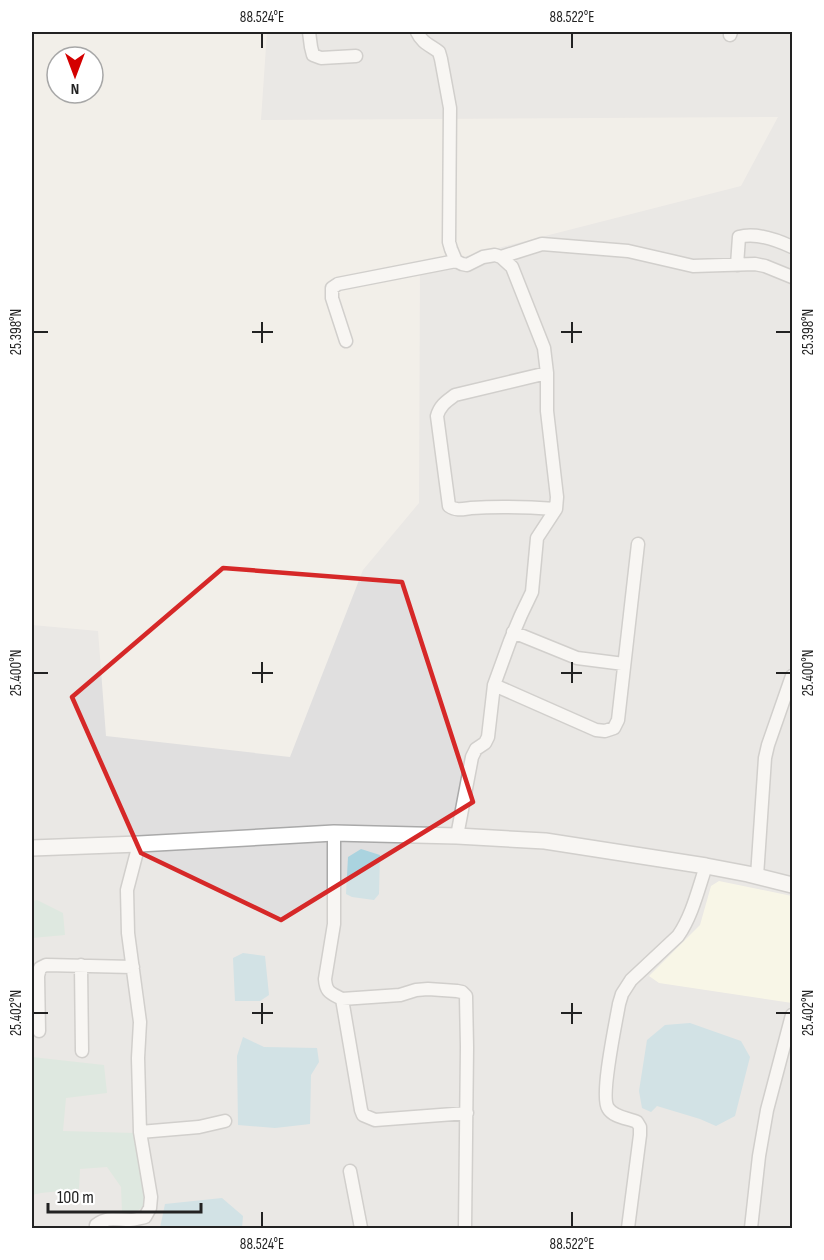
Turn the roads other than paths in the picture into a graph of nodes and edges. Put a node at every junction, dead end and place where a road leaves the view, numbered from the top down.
1 (309, 32) edge
2 (417, 32) edge
3 (356, 56) dead end
4 (792, 247) edge
5 (501, 257) junction
6 (456, 261) junction
7 (737, 265) junction
8 (792, 277) edge
9 (346, 341) dead end
10 (547, 374) junction
11 (556, 509) junction
12 (638, 544) dead end
13 (513, 632) junction
14 (624, 664) junction
15 (792, 676) edge
16 (494, 685) junction
17 (334, 833) junction
18 (457, 836) junction
19 (139, 844) junction
20 (32, 849) edge
21 (706, 866) junction
22 (757, 876) junction
23 (792, 885) edge
24 (81, 965) junction
25 (133, 967) junction
26 (342, 999) junction
27 (792, 1015) edge
28 (39, 1031) dead end
29 (82, 1051) dead end
30 (467, 1113) junction
31 (225, 1121) dead end
32 (140, 1132) junction
33 (350, 1171) dead end
34 (96, 1228) edge
35 (361, 1228) edge
36 (465, 1228) edge
37 (628, 1228) edge
38 (751, 1228) edge

1 - 3 street
2 - 6 street
4 - 7 street
5 - 6 street
5 - 7 street
5 - 10 street
6 - 9 street
7 - 8 street
10 - 11 street
10 - 11 street
11 - 13 street
12 - 14 street
13 - 14 street
13 - 16 street
14 - 16 street
15 - 22 street
16 - 18 street
17 - 18 street
17 - 19 street
17 - 26 street
18 - 21 street
19 - 20 street
19 - 25 street
21 - 22 street
21 - 37 street
22 - 23 street
24 - 25 street
24 - 28 street
24 - 29 street
25 - 32 street
26 - 30 street
26 - 30 street
27 - 38 street
30 - 36 street
31 - 32 street
32 - 34 street
33 - 35 street

